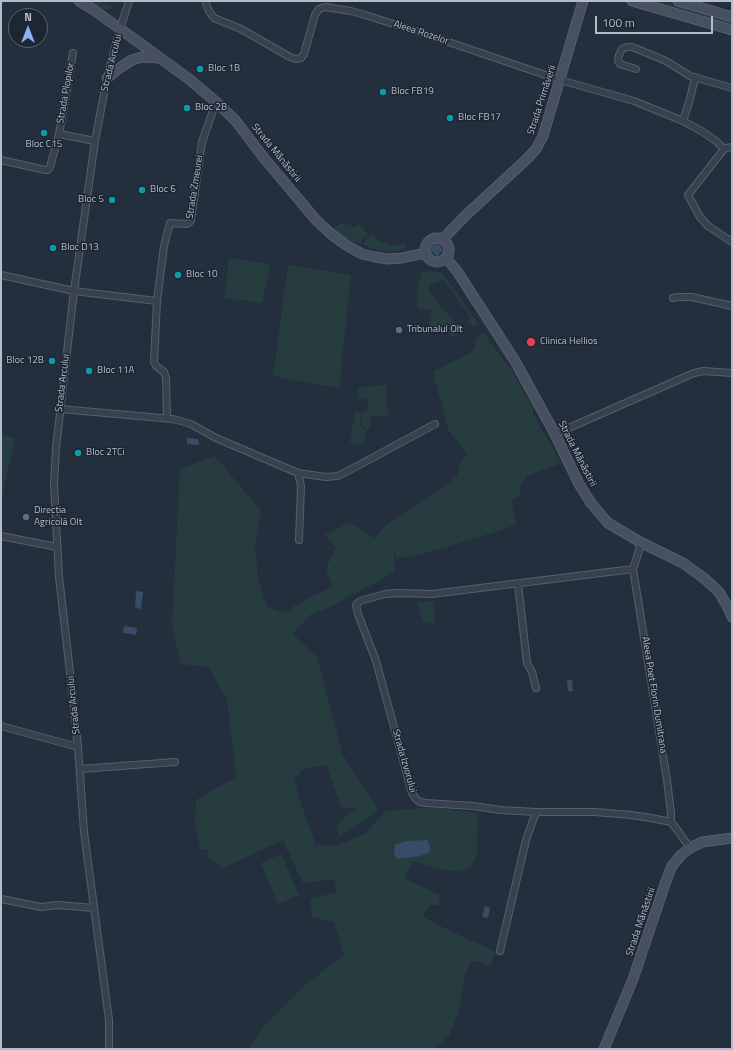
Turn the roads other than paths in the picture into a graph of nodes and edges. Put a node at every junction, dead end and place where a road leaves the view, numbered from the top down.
1 (79, 1) edge
2 (129, 1) edge
3 (207, 1) edge
4 (583, 1) edge
5 (632, 1) edge
6 (678, 1) edge
7 (732, 17) edge
8 (120, 29) junction
9 (732, 30) edge
10 (73, 53) dead end
11 (158, 58) junction
12 (636, 68) dead end
13 (695, 77) junction
14 (107, 78) junction
15 (560, 80) junction
16 (732, 88) edge
17 (216, 102) junction
18 (683, 121) junction
19 (58, 134) junction
20 (95, 141) junction
21 (732, 147) edge
22 (724, 149) junction
23 (1, 160) edge
24 (443, 239) junction
25 (732, 242) edge
26 (425, 253) junction
27 (446, 258) junction
28 (1, 275) edge
29 (74, 292) junction
30 (673, 298) dead end
31 (157, 300) junction
32 (732, 306) edge
33 (732, 373) edge
34 (60, 409) junction
35 (167, 418) junction
36 (435, 424) dead end
37 (555, 434) junction
38 (298, 473) junction
39 (1, 536) edge
40 (299, 540) dead end
41 (640, 542) junction
42 (58, 547) junction
43 (633, 569) junction
44 (518, 584) junction
45 (732, 617) edge
46 (536, 688) dead end
47 (1, 726) edge
48 (78, 747) junction
49 (174, 762) dead end
50 (80, 769) junction
51 (536, 812) junction
52 (670, 822) junction
53 (732, 838) edge
54 (690, 848) junction
55 (1, 899) edge
56 (94, 908) junction
57 (500, 951) dead end
58 (109, 1049) edge
59 (604, 1049) edge

1 - 8 street, Strada Mănăstirii
2 - 8 street, Strada Arcului
3 - 15 street, Aleea Rozelor
4 - 15 street, Strada Primăverii
5 - 9 street
6 - 7 street
8 - 11 street, Strada Mănăstirii
8 - 14 street, Strada Arcului
10 - 19 street, Strada Plopilor
11 - 14 street
11 - 17 street, Strada Mănăstirii
12 - 13 street
13 - 16 street
13 - 18 street
14 - 20 street, Strada Arcului
15 - 18 street, Aleea Rozelor
15 - 24 street, Strada Primăverii
17 - 26 street, Strada Mănăstirii
17 - 31 street, Strada Zmeurei
18 - 22 street, Aleea Rozelor
19 - 20 street, Strada Plopilor
19 - 23 street, Strada Plopilor
20 - 29 street, Strada Arcului
21 - 22 street
22 - 25 street
24 - 26 street, Strada Primăverii
24 - 27 street
26 - 27 street
27 - 37 street, Strada Mănăstirii
28 - 29 street
29 - 31 street
29 - 34 street, Strada Arcului
30 - 32 street
31 - 35 street, Strada Zmeurei
33 - 37 street
34 - 35 street
34 - 42 street, Strada Arcului
35 - 38 street
36 - 38 street
37 - 41 street, Strada Mănăstirii
38 - 40 street
39 - 42 street
41 - 43 street
41 - 45 street, Strada Mănăstirii
42 - 48 street, Strada Arcului
43 - 44 street, Strada Izvorului
43 - 52 street, Aleea Poet Florin Dumitrana
44 - 46 street
44 - 51 street, Strada Izvorului
47 - 48 street
48 - 50 street, Strada Arcului
49 - 50 street
50 - 56 street, Strada Arcului
51 - 52 street, Strada Izvorului
51 - 57 street
52 - 54 street
53 - 54 street, Strada Mănăstirii
54 - 59 street, Strada Mănăstirii
55 - 56 street
56 - 58 street, Strada Arcului

